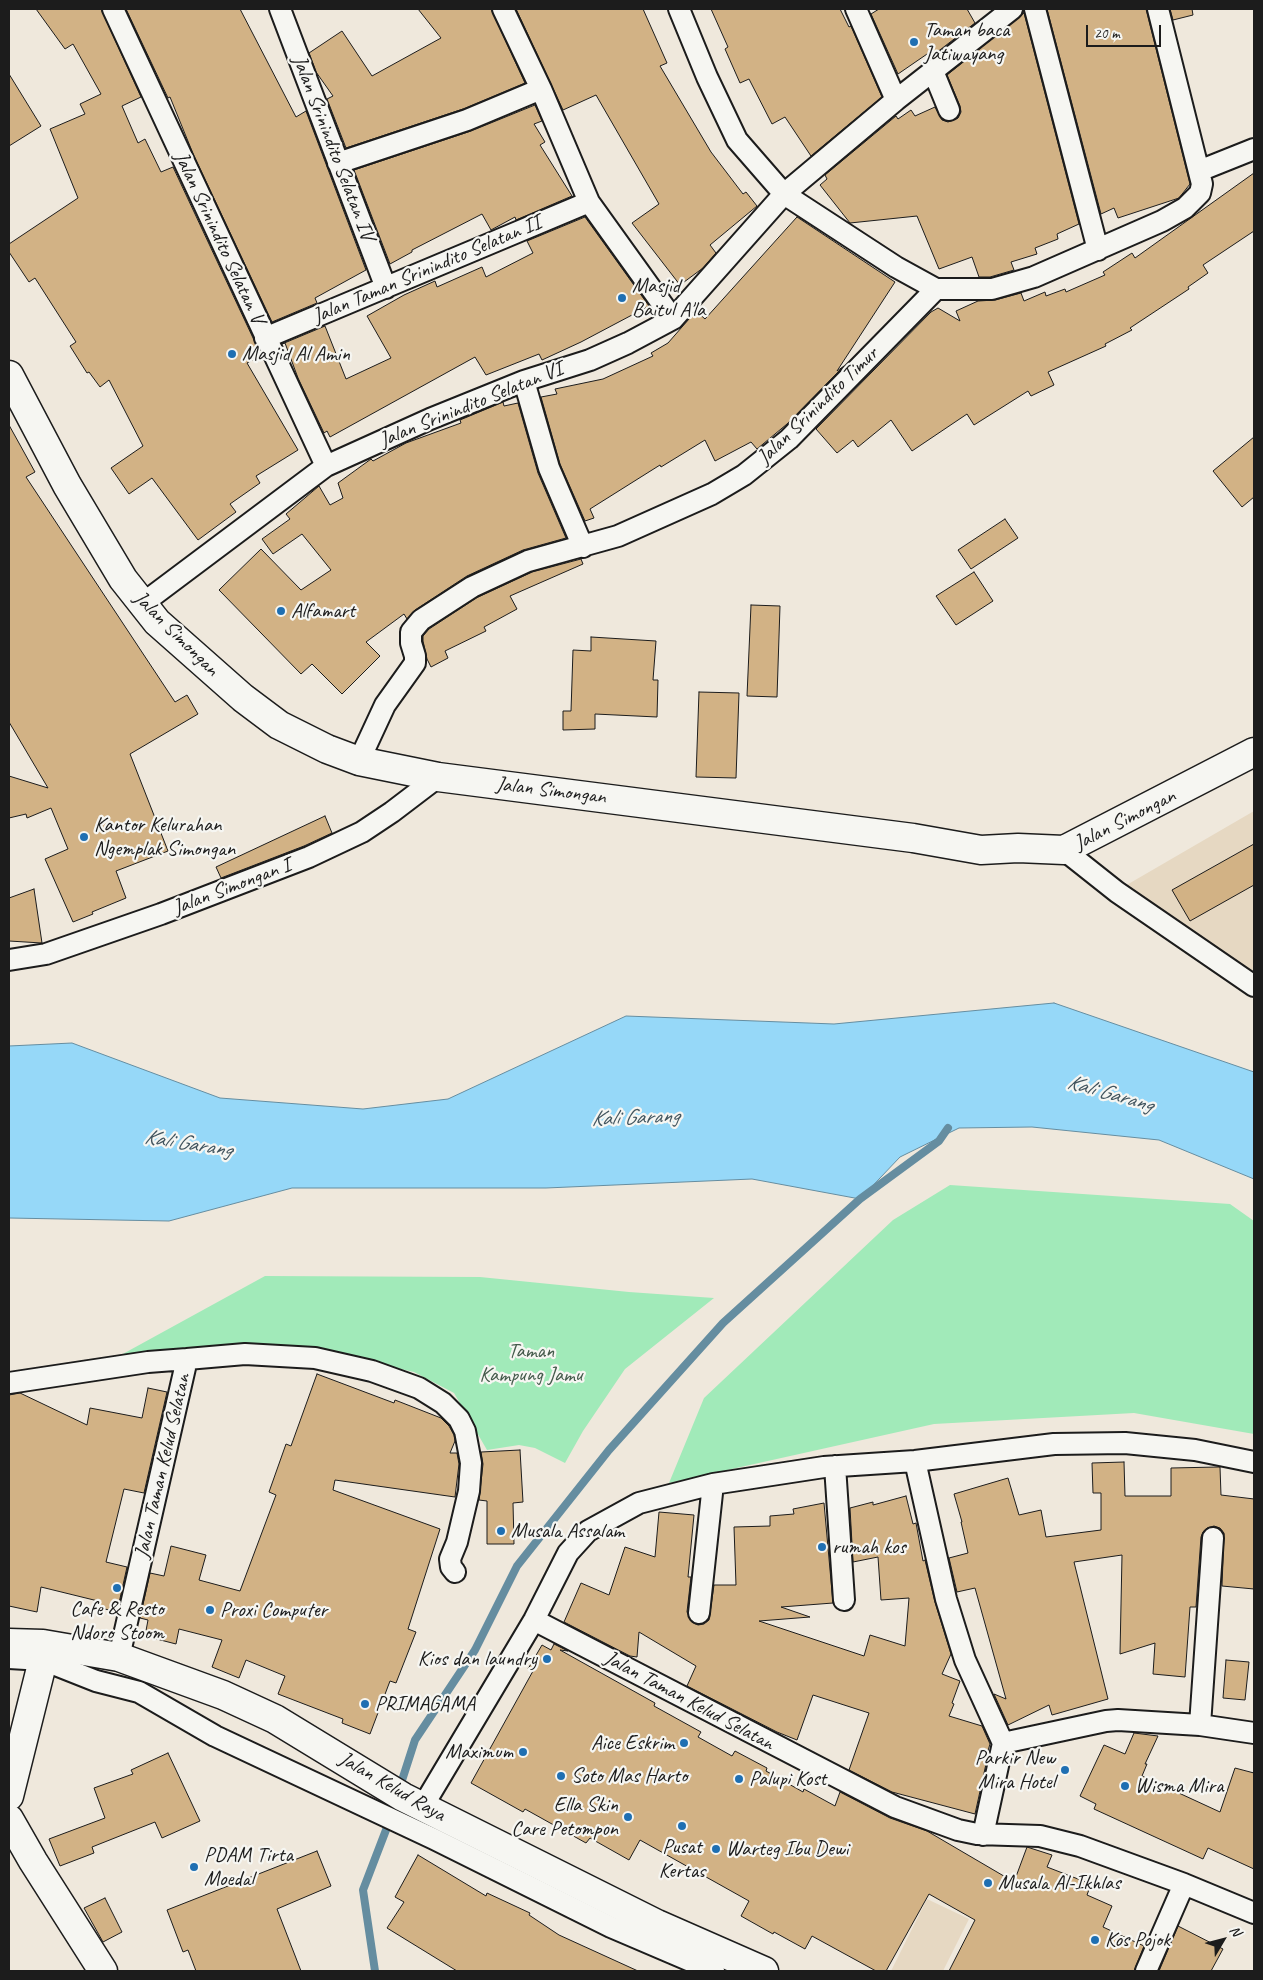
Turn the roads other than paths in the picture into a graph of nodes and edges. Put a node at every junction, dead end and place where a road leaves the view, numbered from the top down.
1 (113, 9) edge
2 (280, 9) edge
3 (503, 9) edge
4 (679, 9) edge
5 (856, 9) edge
6 (1012, 9) edge
7 (1035, 9) edge
8 (1158, 9) edge
9 (934, 71) junction
10 (541, 89) junction
11 (896, 100) junction
12 (949, 110) dead end
13 (1254, 149) edge
14 (338, 163) junction
15 (1199, 171) junction
16 (784, 194) junction
17 (589, 202) junction
18 (1098, 250) junction
19 (386, 288) junction
20 (936, 289) junction
21 (673, 319) junction
22 (266, 338) junction
23 (9, 375) edge
24 (524, 381) junction
25 (326, 466) junction
26 (583, 547) junction
27 (142, 604) junction
28 (1254, 752) edge
29 (359, 761) junction
30 (438, 777) junction
31 (1064, 850) junction
32 (9, 960) edge
33 (1254, 986) edge
34 (187, 1359) junction
35 (9, 1383) edge
36 (915, 1461) junction
37 (1254, 1462) edge
38 (835, 1466) junction
39 (713, 1484) junction
40 (1213, 1538) dead end
41 (454, 1572) dead end
42 (844, 1600) dead end
43 (699, 1613) dead end
44 (534, 1620) junction
45 (9, 1643) edge
46 (43, 1652) junction
47 (119, 1657) junction
48 (9, 1658) edge
49 (1200, 1725) junction
50 (1254, 1733) edge
51 (1003, 1743) junction
52 (9, 1796) edge
53 (413, 1802) junction
54 (9, 1819) edge
55 (983, 1835) junction
56 (1184, 1884) junction
57 (1254, 1913) edge
58 (103, 1971) edge
59 (714, 1971) edge
60 (764, 1971) edge
61 (1146, 1971) edge

1 - 22 street, Jalan Srinindito Selatan V
2 - 14 street, Jalan Srinindito Selatan IV
3 - 10 street
4 - 16 street
5 - 11 street
6 - 9 street, Jalan Srinindito Selatan VI
7 - 18 street
8 - 15 street
9 - 11 street, Jalan Srinindito Selatan VI
9 - 12 street
10 - 14 street
10 - 17 street
11 - 16 street, Jalan Srinindito Selatan VI
13 - 15 street
14 - 19 street, Jalan Srinindito Selatan IV
15 - 18 street
16 - 20 street
16 - 21 street, Jalan Srinindito Selatan VI
17 - 19 street, Jalan Taman Srinindito Selatan II
17 - 21 street
18 - 20 street
19 - 22 street, Jalan Taman Srinindito Selatan II
20 - 26 street, Jalan Srinindito Timur
21 - 24 street, Jalan Srinindito Selatan VI
22 - 25 street, Jalan Srinindito Selatan V
23 - 27 main road, Jalan Simongan
24 - 25 street, Jalan Srinindito Selatan VI
24 - 26 street
25 - 27 street, Jalan Srinindito Selatan VI
26 - 29 street, Jalan Srinindito Timur
27 - 29 main road, Jalan Simongan
28 - 31 main road, Jalan Simongan
29 - 30 main road, Jalan Simongan
30 - 31 main road, Jalan Simongan
30 - 32 street, Jalan Simongan I
31 - 33 street
34 - 35 street
34 - 41 street, Jalan Taman Kelud Selatan
34 - 47 street, Jalan Taman Kelud Selatan
36 - 37 street
36 - 38 street
36 - 51 street
38 - 39 street
38 - 42 street
39 - 43 street
39 - 44 street
40 - 49 street
44 - 53 street
44 - 55 street, Jalan Taman Kelud Selatan
45 - 46 main road, Jalan Kelud Raya
46 - 47 main road, Jalan Kelud Raya
46 - 48 street
46 - 52 main road
46 - 59 street
47 - 53 main road, Jalan Kelud Raya
49 - 50 street
49 - 51 street
51 - 55 street
53 - 60 main road, Jalan Kelud Raya
54 - 58 main road
55 - 56 street, Jalan Taman Kelud Selatan
56 - 57 street, Jalan Taman Kelud Selatan
56 - 61 street

